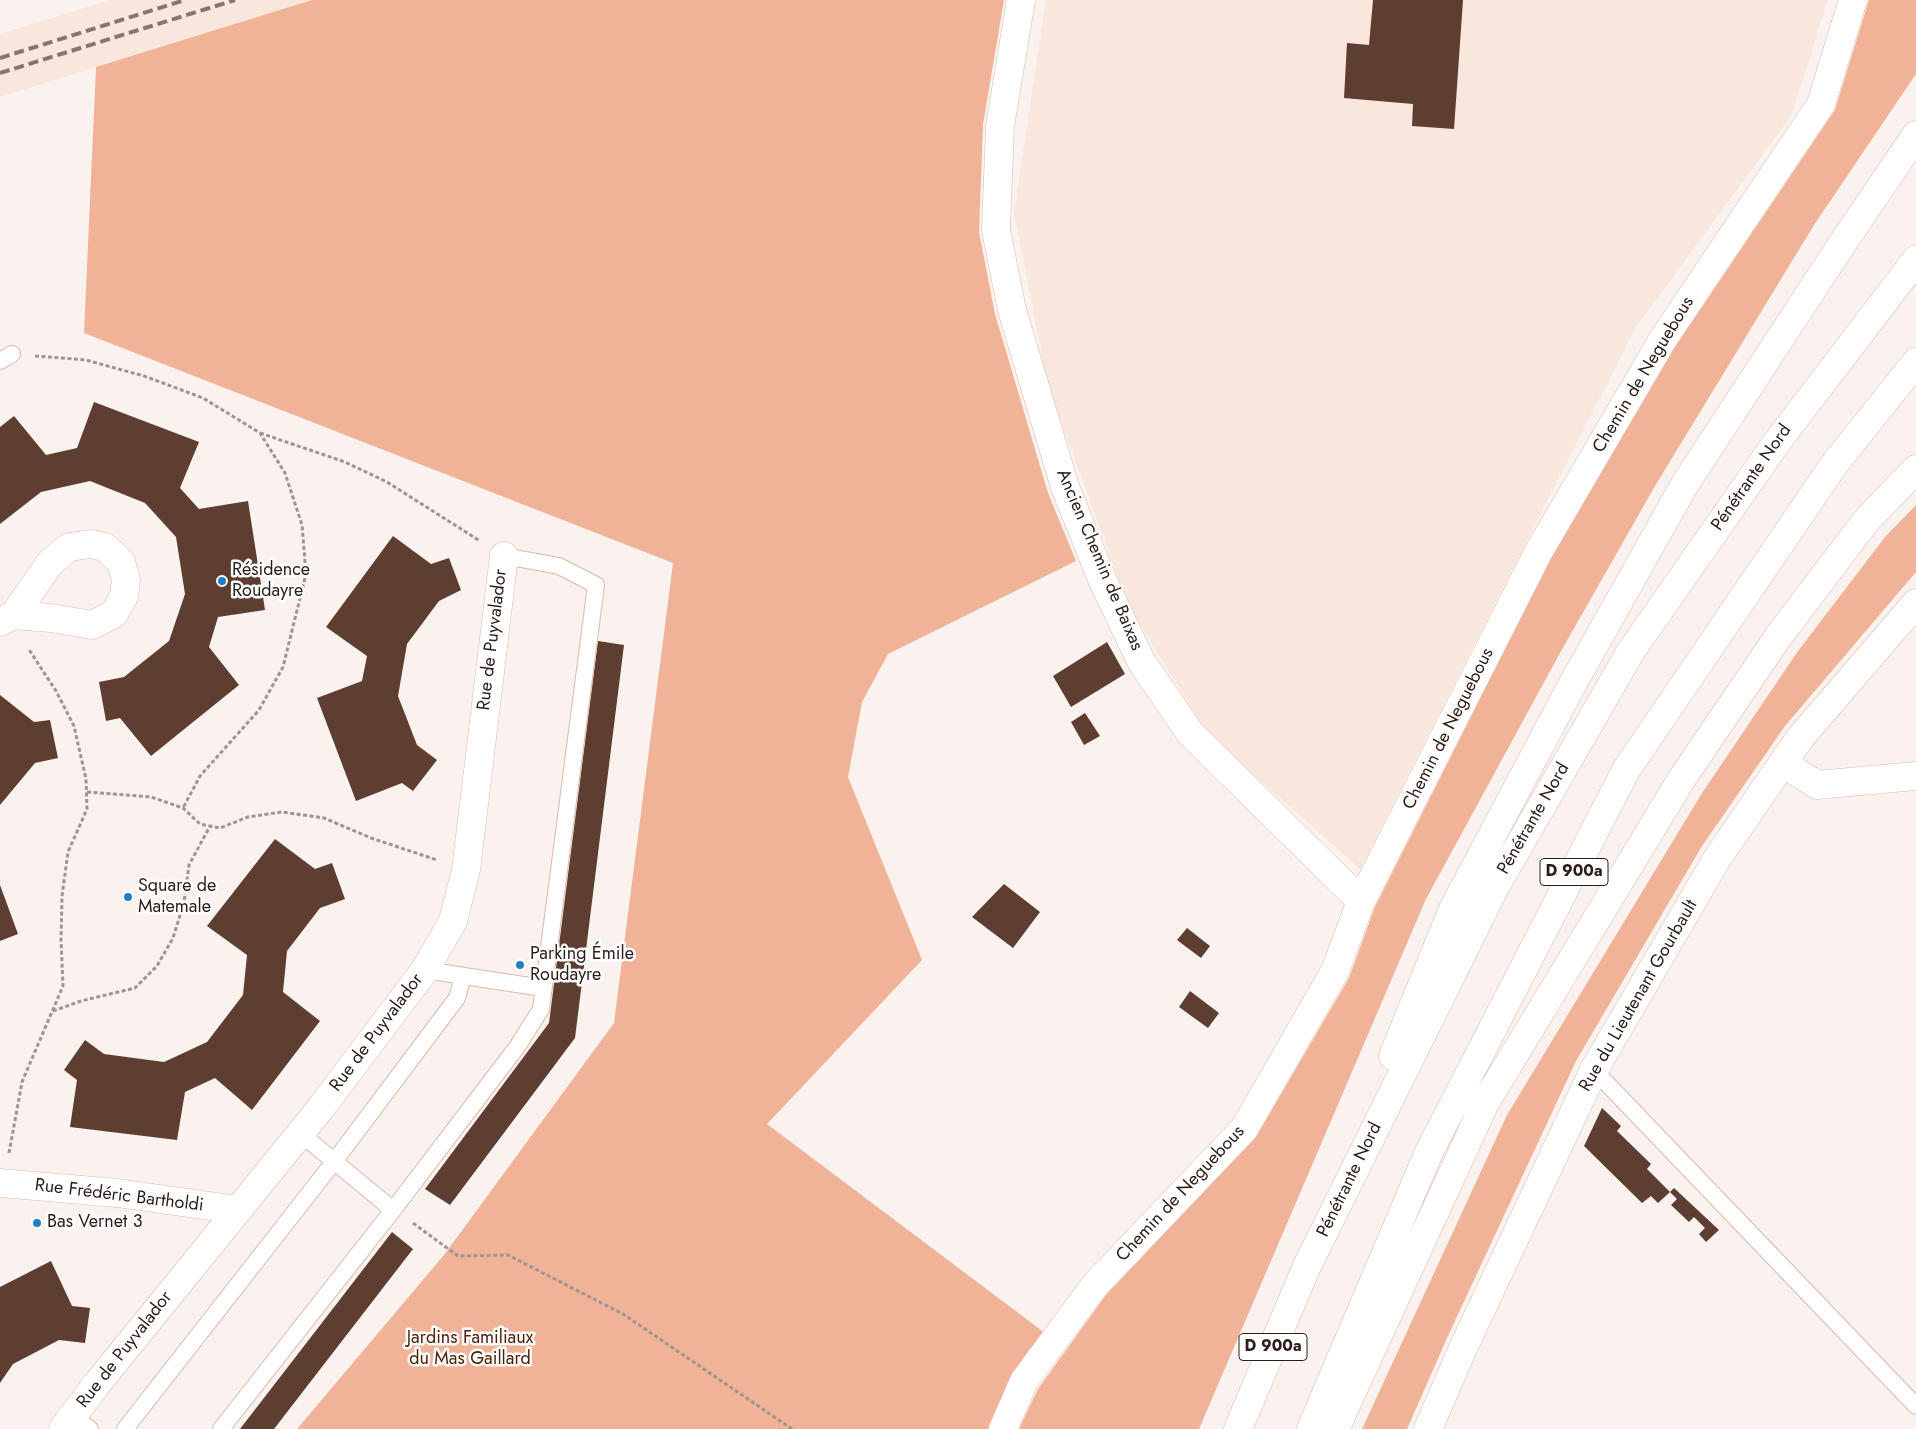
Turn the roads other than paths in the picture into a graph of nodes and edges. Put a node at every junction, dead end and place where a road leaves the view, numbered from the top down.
1 (1021, 0) edge
2 (1854, 0) edge
3 (1916, 135) edge
4 (1916, 260) edge
5 (1916, 362) edge
6 (1916, 470) edge
7 (504, 556) joint
8 (1916, 602) edge
9 (1783, 763) junction
10 (1916, 776) edge
11 (1361, 901) junction
12 (425, 970) junction
13 (463, 976) junction
14 (543, 988) junction
15 (1594, 1070) junction
16 (300, 1133) junction
17 (333, 1163) junction
18 (2, 1183) edge
19 (238, 1210) junction
20 (393, 1210) junction
21 (1307, 1266) junction
22 (1916, 1406) edge
23 (75, 1425) edge
24 (125, 1429) edge
25 (220, 1429) edge
26 (1003, 1429) edge
27 (1238, 1429) edge
28 (1311, 1429) edge
29 (1335, 1429) edge
30 (1428, 1429) edge

1 - 11 main road, Ancien Chemin de Baixas
2 - 11 main road, Chemin de Neguebous
3 - 21 main road
4 - 21 main road, Pénétrante Nord / D 900a
5 - 28 main road, D 900a
6 - 29 main road
7 - 12 main road, Rue de Puyvalador
7 - 14 lane
8 - 9 main road, Rue du Lieutenant Gourbault
9 - 10 main road
9 - 15 main road, Rue du Lieutenant Gourbault
11 - 26 main road, Chemin de Neguebous
12 - 13 lane
12 - 16 main road, Rue de Puyvalador
13 - 14 lane
13 - 17 lane
14 - 20 lane
15 - 22 lane
15 - 30 main road, Rue du Lieutenant Gourbault
16 - 17 lane
16 - 19 main road, Rue de Puyvalador
17 - 20 lane
17 - 24 lane
18 - 19 main road, Rue Frédéric Bartholdi
19 - 23 main road, Rue de Puyvalador
20 - 25 lane
21 - 27 main road, Pénétrante Nord / D 900a

